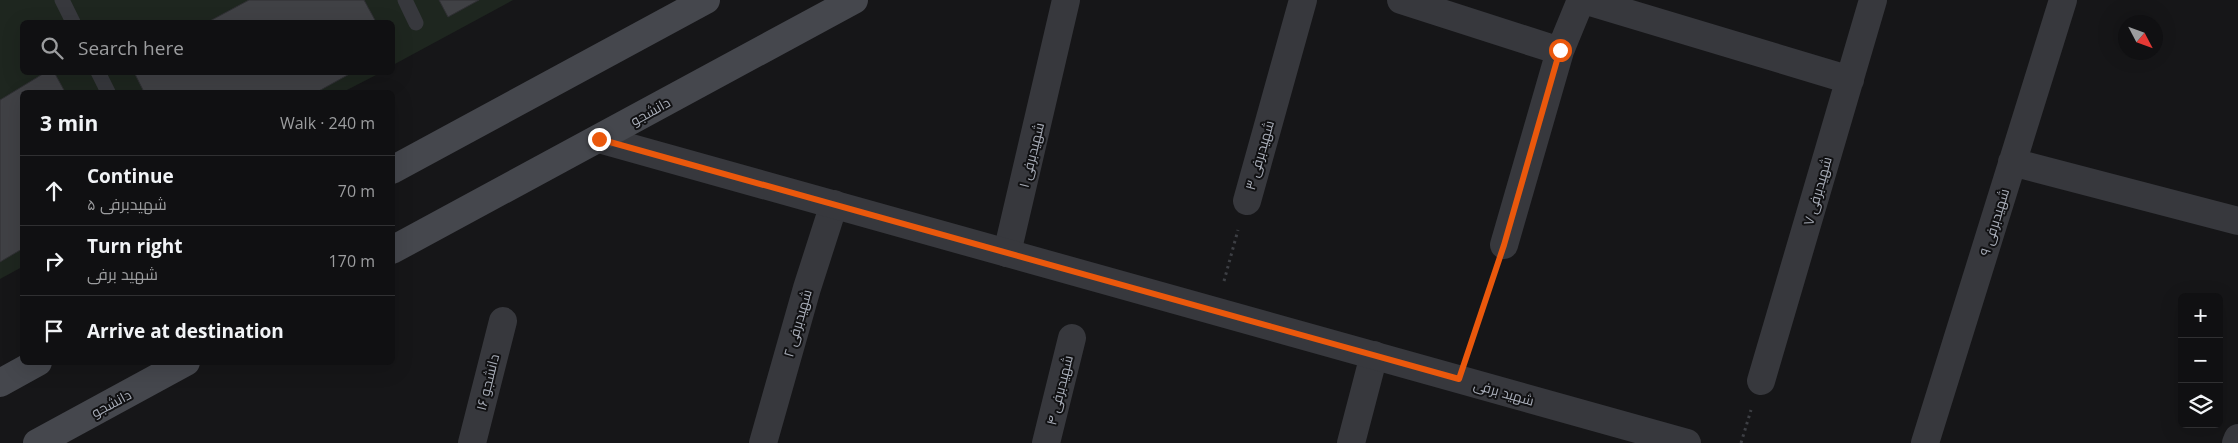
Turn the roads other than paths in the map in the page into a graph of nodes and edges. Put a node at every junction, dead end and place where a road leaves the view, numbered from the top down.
1 (62, 0) edge
2 (405, 0) edge
3 (706, 0) edge
4 (854, 0) edge
5 (1066, 0) edge
6 (1303, 0) edge
7 (1401, 0) edge
8 (1583, 0) edge
9 (1873, 0) edge
10 (2063, 0) edge
11 (72, 20) edge
12 (416, 23) dead end
13 (1560, 50) junction
14 (100, 75) edge
15 (1850, 80) junction
16 (107, 90) edge
17 (599, 139) junction
18 (2012, 162) junction
19 (395, 168) edge
20 (1246, 201) road end
21 (834, 204) junction
22 (2238, 221) edge
23 (1504, 245) road end
24 (395, 248) edge
25 (1007, 253) junction
26 (503, 321) dead end
27 (1072, 338) dead end
28 (1374, 355) junction
29 (33, 365) edge
30 (180, 365) edge
31 (1761, 381) dead end
32 (0, 383) edge
33 (1631, 435) edge
34 (2238, 438) edge
35 (37, 443) edge
36 (472, 443) edge
37 (763, 443) edge
38 (1046, 443) edge
39 (1351, 443) edge
40 (1687, 443) edge
41 (1925, 443) edge
42 (2236, 443) edge

1 - 11 lane
2 - 12 lane
3 - 19 main road
4 - 17 main road, دانشجو
5 - 25 street, شهیدبرفی ۱
6 - 20 street, شهیدبرفی ۳
7 - 13 street
8 - 13 street
8 - 15 street
9 - 15 street, شهیدبرفی ۷
10 - 18 street, شهیدبرفی ۹
13 - 23 street
14 - 16 lane
15 - 31 street, شهیدبرفی ۷
17 - 21 street, شهید برفی
17 - 24 main road, دانشجو
18 - 22 street
18 - 41 street, شهیدبرفی ۹
21 - 25 street, شهید برفی
21 - 37 street, شهیدبرفی ۲
25 - 28 street, شهید برفی
26 - 36 street, دانشجو ۱۶
27 - 38 street, شهیدبرفی ۴
28 - 33 street, شهید برفی
28 - 39 street
29 - 32 main road
30 - 35 main road, دانشجو
33 - 40 street, شهید برفی
34 - 42 street

